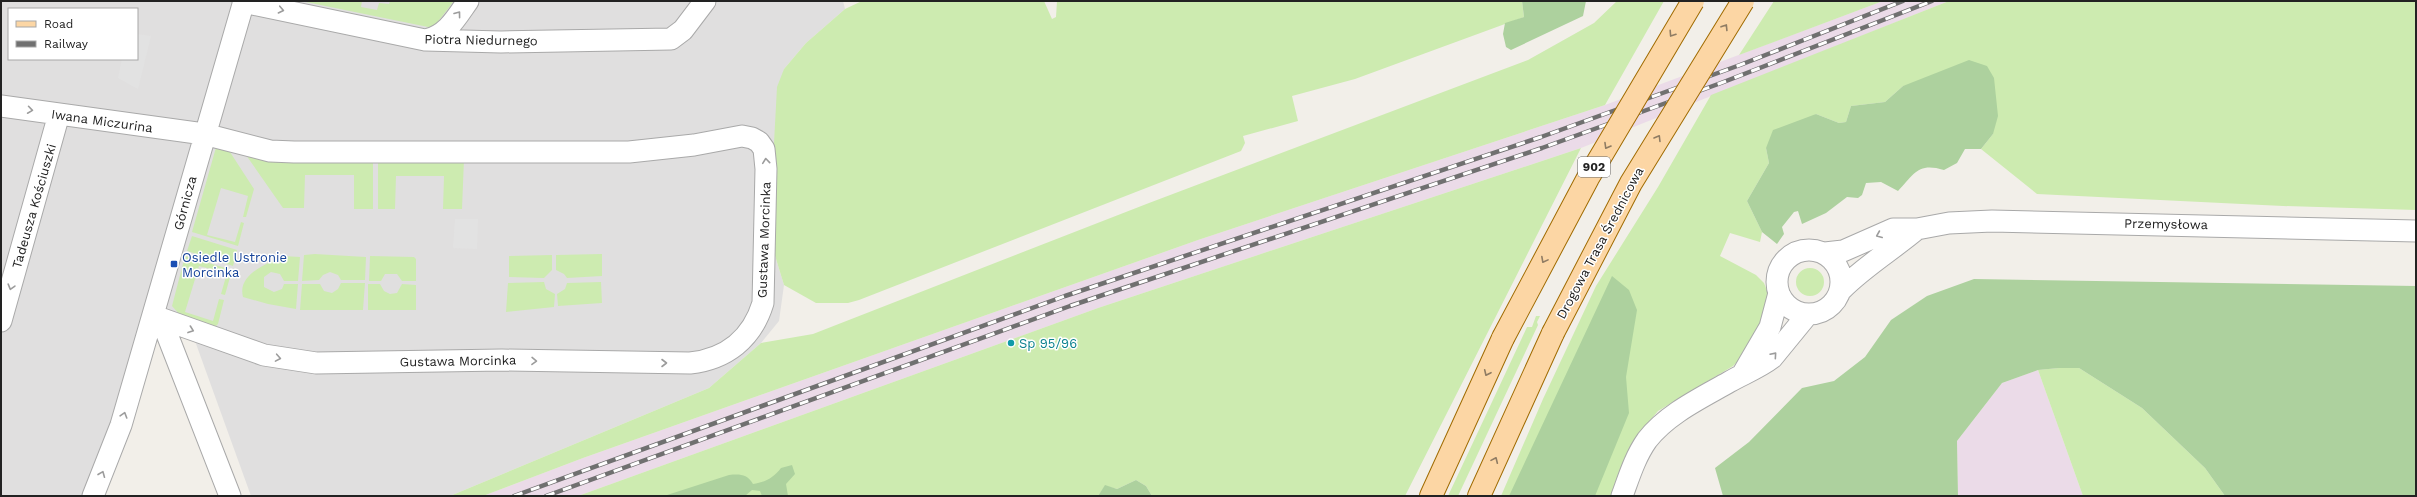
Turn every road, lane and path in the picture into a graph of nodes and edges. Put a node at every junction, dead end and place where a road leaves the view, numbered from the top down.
1 (243, 1) edge
2 (468, 1) edge
3 (704, 1) edge
4 (1693, 1) edge
5 (1743, 1) edge
6 (425, 40) junction
7 (1, 106) edge
8 (59, 114) junction
9 (204, 134) junction
10 (1917, 229) junction
11 (2416, 231) edge
12 (1825, 252) junction
13 (1842, 289) junction
14 (1779, 293) junction
15 (1808, 314) junction
16 (154, 316) junction
17 (1, 321) edge
18 (1742, 375) junction
19 (94, 496) edge
20 (230, 496) edge
21 (1431, 496) edge
22 (1479, 496) edge
23 (1622, 496) edge

1 -> 6 street, Piotra Niedurnego
1 - 9 street, Górnicza
6 -> 2 street
3 - 6 street, Piotra Niedurnego
4 -> 21 main road, 902, bridge
22 -> 5 main road, Drogowa Trasa Średnicowa, bridge
7 -> 8 street, Iwana Miczurina
8 - 9 street, Iwana Miczurina
8 -> 17 street, Tadeusza Kościuszki
9 - 16 street, Górnicza
16 -> 9 street, Gustawa Morcinka
10 - 11 street, Przemysłowa
10 -> 12 street, Przemysłowa
10 - 13 street, Przemysłowa
12 - 13 street
12 - 14 street
13 - 15 street
14 - 15 street
14 - 18 street
18 -> 15 street
19 -> 16 street, Górnicza
16 - 20 street
18 - 23 street

